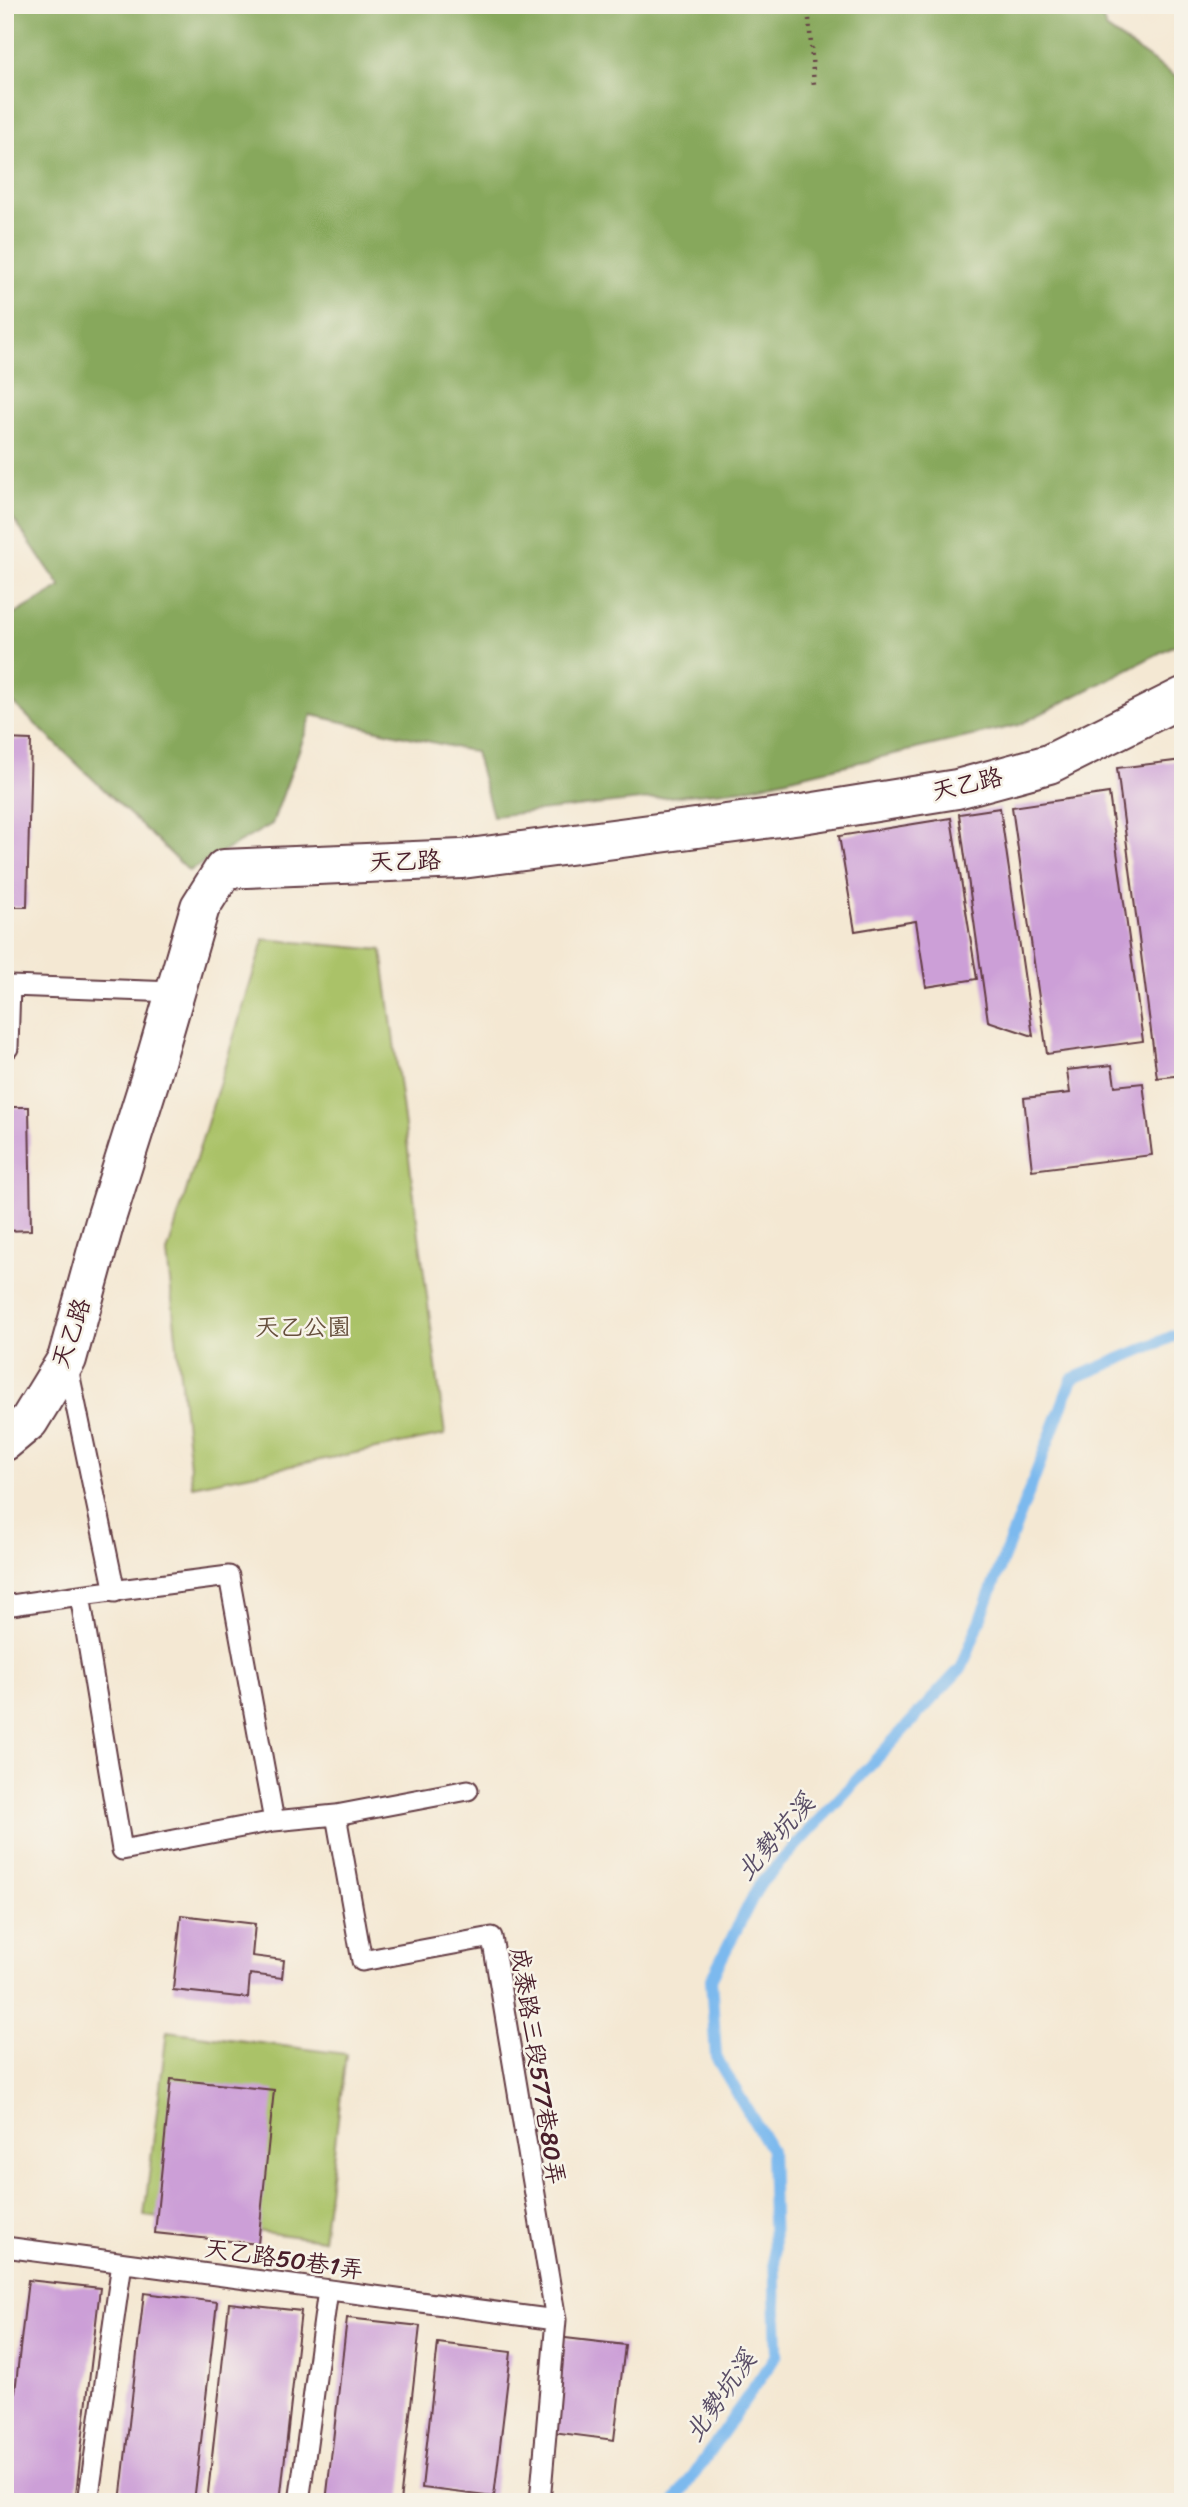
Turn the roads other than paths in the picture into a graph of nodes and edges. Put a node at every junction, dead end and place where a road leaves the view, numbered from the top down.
1 (1183, 697) edge
2 (175, 992) junction
3 (8, 1048) dead end
4 (67, 1359) junction
5 (5, 1441) edge
6 (115, 1591) junction
7 (80, 1595) junction
8 (5, 1606) edge
9 (468, 1790) dead end
10 (336, 1815) junction
11 (274, 1821) junction
12 (5, 2247) edge
13 (121, 2263) junction
14 (328, 2290) junction
15 (556, 2320) junction
16 (88, 2502) edge
17 (299, 2502) edge
18 (540, 2502) edge

1 - 2 street, 天乙路
2 - 3 lane
2 - 4 street, 天乙路
4 - 5 street, 天乙路
4 - 6 lane
6 - 7 lane
6 - 11 lane
7 - 8 lane
7 - 11 lane
9 - 10 lane
10 - 11 lane
10 - 15 lane, 成泰路三段577巷80弄
12 - 13 lane, 天乙路50巷1弄
13 - 14 lane, 天乙路50巷1弄
13 - 16 lane
14 - 15 lane, 天乙路50巷1弄
14 - 17 lane
15 - 18 lane

